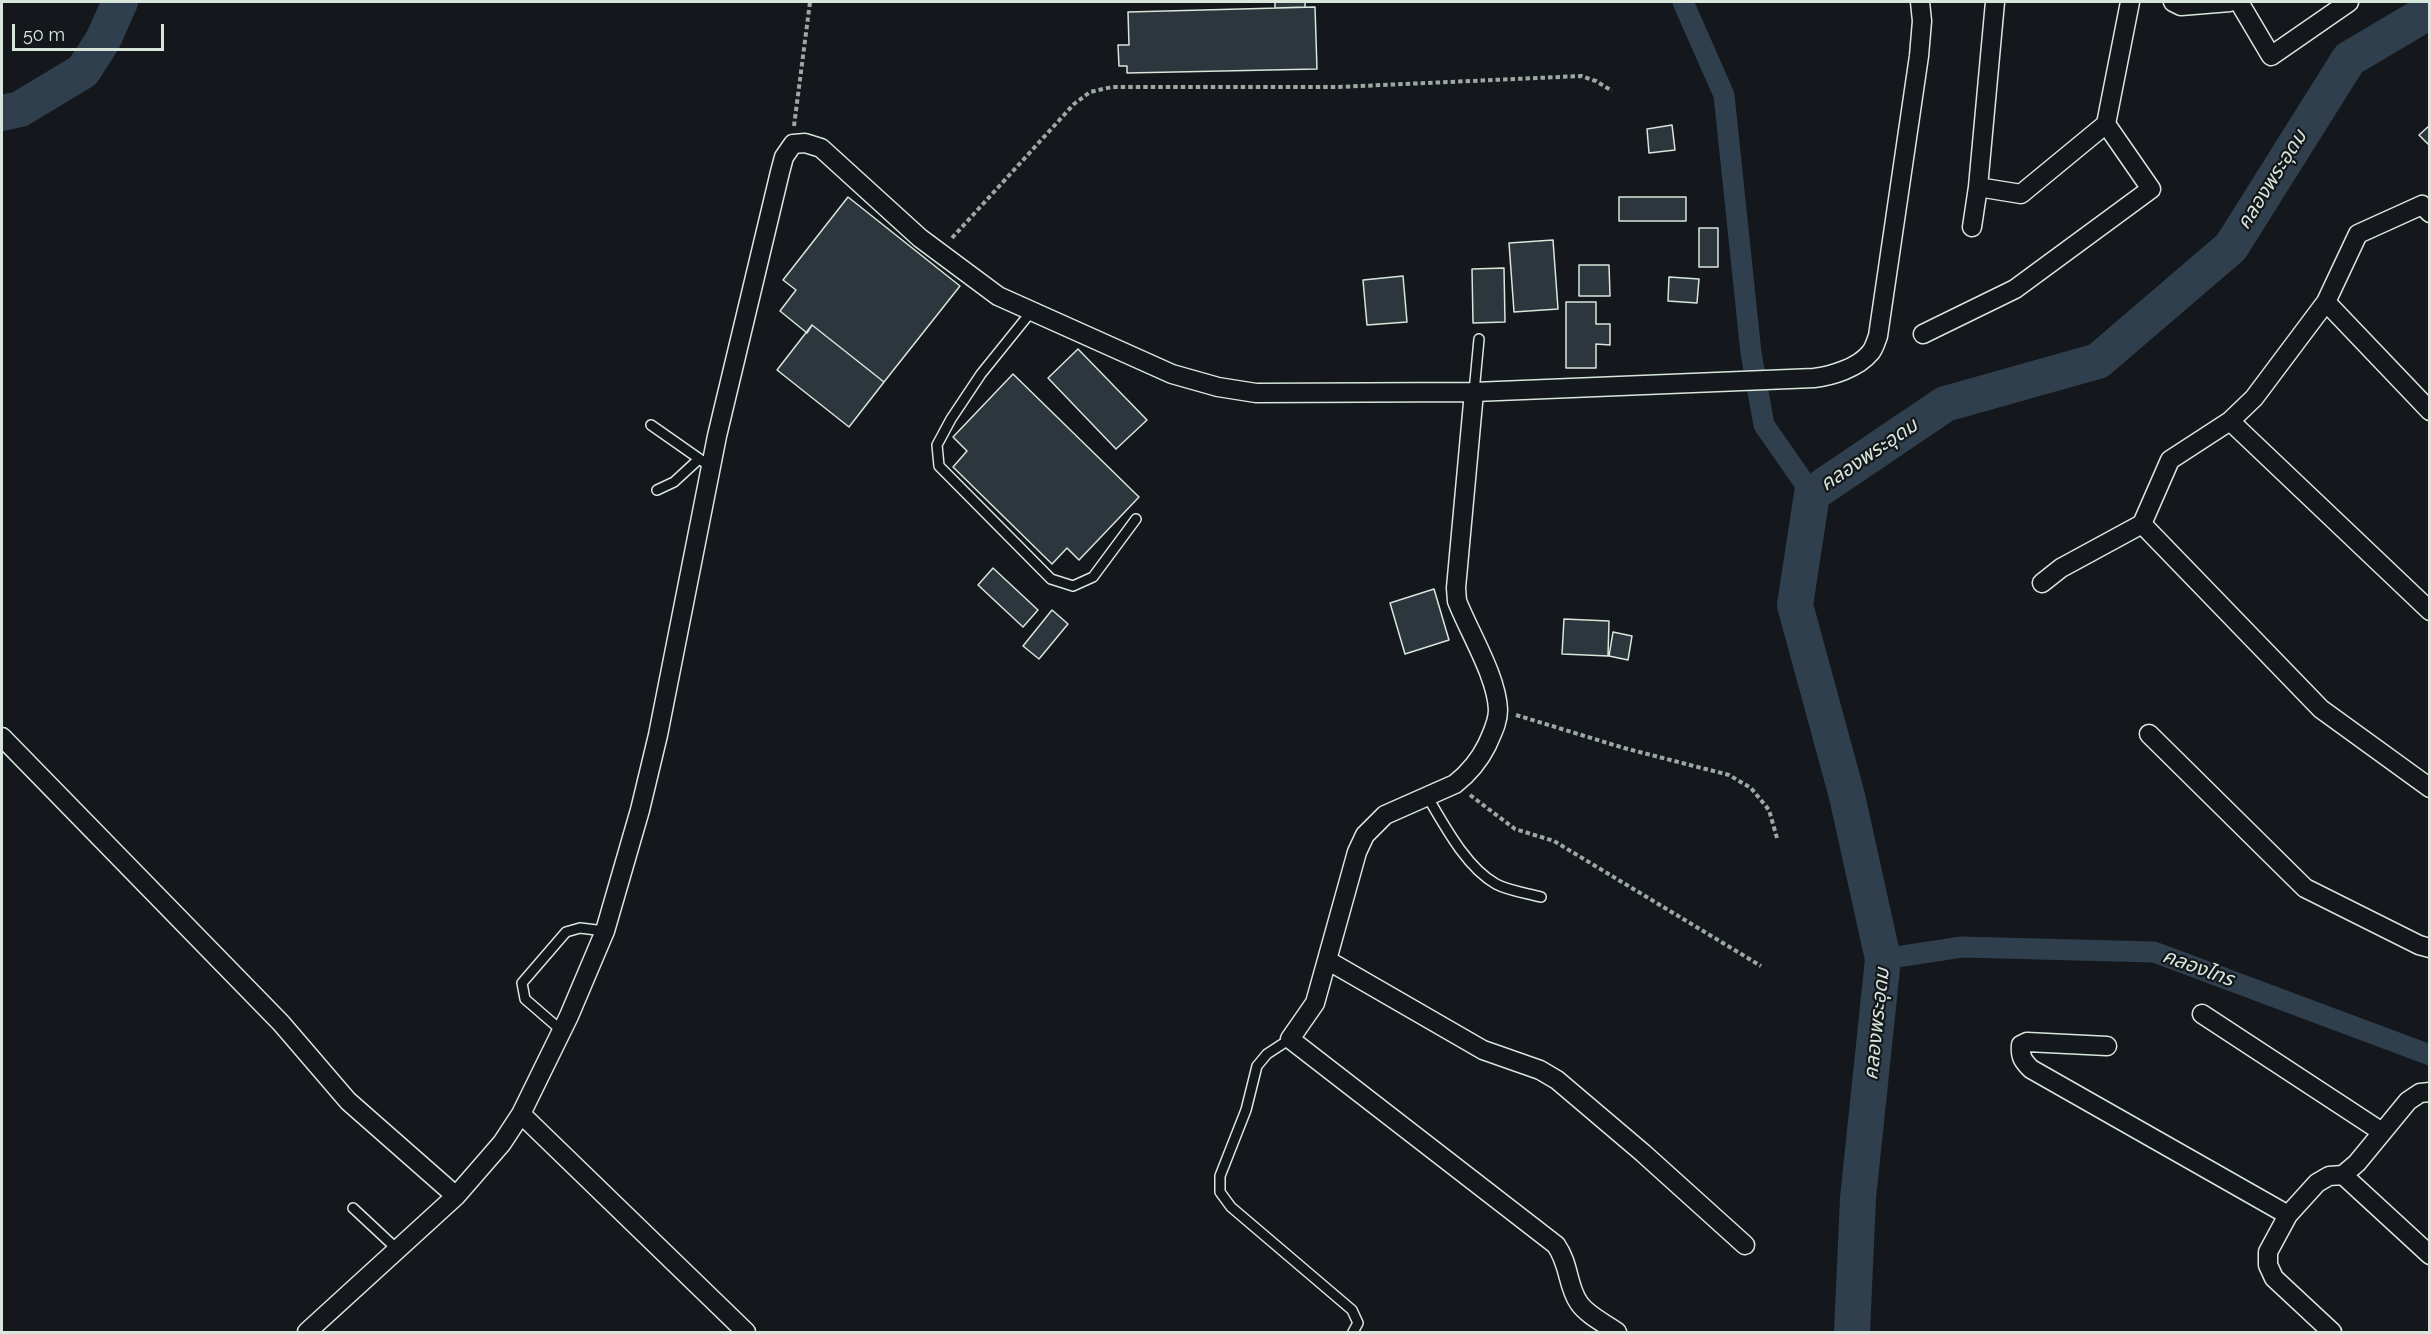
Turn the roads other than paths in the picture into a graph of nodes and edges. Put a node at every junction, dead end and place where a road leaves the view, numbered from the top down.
1 (1920, 2) edge
2 (1995, 2) edge
3 (2130, 2) edge
4 (2173, 2) edge
5 (2230, 2) edge
6 (2239, 2) edge
7 (2349, 2) edge
8 (2106, 124) junction
9 (1978, 187) junction
10 (2430, 213) edge
11 (1972, 227) dead end
12 (2326, 302) junction
13 (1031, 312) junction
14 (1923, 334) dead end
15 (1479, 339) dead end
16 (1474, 392) junction
17 (2430, 411) edge
18 (2230, 421) junction
19 (651, 425) dead end
20 (705, 463) junction
21 (657, 490) dead end
22 (1136, 519) dead end
23 (2142, 524) junction
24 (2042, 584) dead end
25 (2430, 610) edge
26 (2149, 734) dead end
27 (2, 736) edge
28 (2430, 788) edge
29 (1427, 796) junction
30 (1541, 897) dead end
31 (605, 931) junction
32 (2430, 948) edge
33 (1327, 960) junction
34 (2202, 1014) dead end
35 (562, 1031) junction
36 (1290, 1039) junction
37 (2107, 1046) dead end
38 (2430, 1092) edge
39 (521, 1114) junction
40 (2382, 1132) junction
41 (2343, 1175) junction
42 (456, 1196) junction
43 (353, 1208) dead end
44 (2288, 1215) junction
45 (1745, 1245) dead end
46 (398, 1250) junction
47 (2430, 1255) edge
48 (307, 1332) edge
49 (746, 1332) edge
50 (1353, 1332) edge
51 (1617, 1332) edge
52 (2332, 1332) edge

1 - 16 street
2 - 9 street
3 - 8 street
4 - 5 street
6 - 7 street
8 - 9 street
8 - 14 street
9 - 11 street
10 - 12 street
12 - 17 street
12 - 18 street
13 - 16 street
13 - 20 street
13 - 22 lane
15 - 16 lane
16 - 29 street
18 - 23 street
18 - 25 street
19 - 20 lane
20 - 21 lane
20 - 31 street
23 - 24 street
23 - 28 street
26 - 32 street
27 - 42 street
29 - 30 lane
29 - 33 street
31 - 35 street
31 - 35 lane
33 - 36 street
33 - 45 street
34 - 40 street
35 - 39 street
36 - 50 lane
36 - 51 street
37 - 44 street
38 - 40 street
39 - 42 street
39 - 49 street
40 - 41 street
41 - 44 street
41 - 47 street
42 - 46 street
43 - 46 lane
44 - 52 street
46 - 48 street

